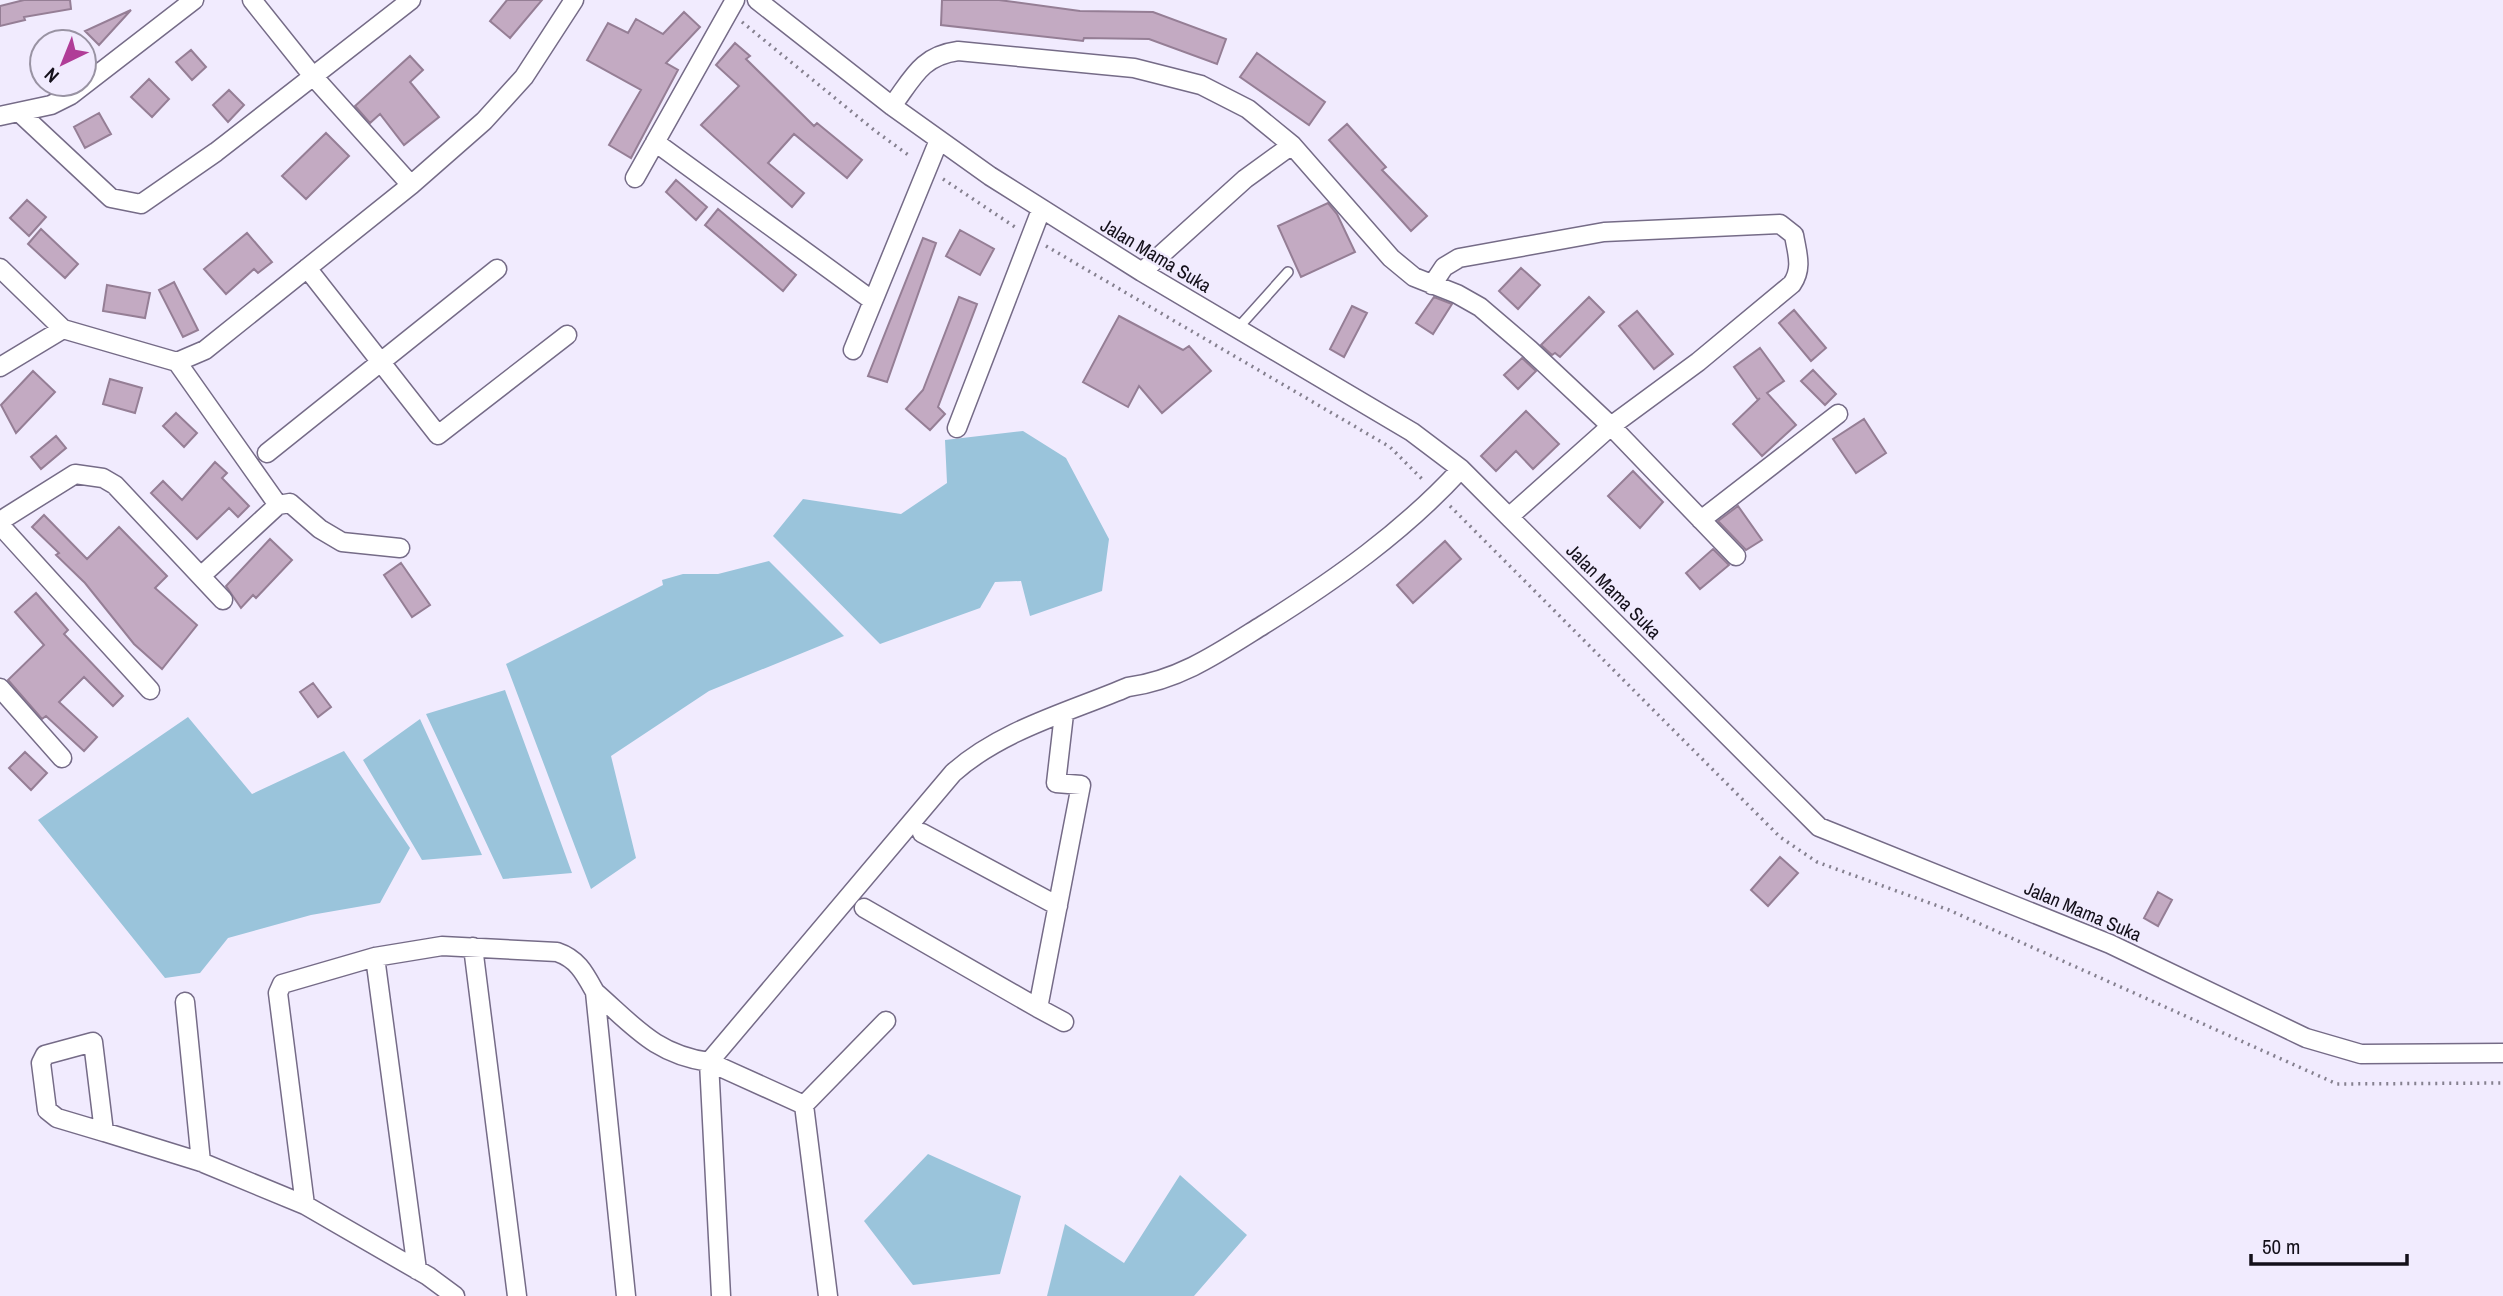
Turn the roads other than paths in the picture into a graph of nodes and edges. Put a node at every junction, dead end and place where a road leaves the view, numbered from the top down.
1 (194, 0) edge
2 (252, 0) edge
3 (411, 0) edge
4 (574, 0) edge
5 (735, 0) edge
6 (757, 0) edge
7 (312, 75) junction
8 (892, 106) junction
9 (20, 113) junction
10 (0, 116) edge
11 (939, 140) junction
12 (655, 142) junction
13 (1292, 145) junction
14 (635, 178) dead end
15 (411, 185) junction
16 (1041, 210) junction
17 (0, 268) edge
18 (307, 268) junction
19 (497, 269) dead end
20 (1142, 272) junction
21 (1288, 272) dead end
22 (1432, 285) junction
23 (873, 301) junction
24 (63, 329) junction
25 (1237, 329) junction
26 (567, 335) dead end
27 (853, 350) dead end
28 (177, 362) junction
29 (380, 362) junction
30 (0, 367) edge
31 (1838, 414) dead end
32 (1611, 426) junction
33 (957, 428) dead end
34 (267, 453) dead end
35 (1461, 469) junction
36 (278, 505) junction
37 (1510, 516) junction
38 (1701, 520) junction
39 (0, 523) edge
40 (400, 548) dead end
41 (1736, 556) dead end
42 (201, 576) junction
43 (223, 600) dead end
44 (0, 688) edge
45 (150, 690) dead end
46 (1064, 714) junction
47 (62, 758) dead end
48 (922, 833) dead end
49 (1058, 906) junction
50 (864, 908) dead end
51 (472, 947) junction
52 (375, 957) junction
53 (596, 992) junction
54 (185, 1002) dead end
55 (1038, 1009) junction
56 (886, 1021) dead end
57 (1064, 1022) dead end
58 (2503, 1054) edge
59 (709, 1062) junction
60 (804, 1105) junction
61 (104, 1132) junction
62 (201, 1162) junction
63 (305, 1205) junction
64 (417, 1270) junction
65 (455, 1296) edge
66 (517, 1296) edge
67 (626, 1296) edge
68 (721, 1296) edge
69 (828, 1296) edge

1 - 9 street
2 - 7 street
3 - 7 street
4 - 15 street
5 - 12 street
6 - 8 street, Jalan Mama Suka
7 - 9 street
7 - 15 street
8 - 11 street, Jalan Mama Suka
8 - 13 street
9 - 10 street
11 - 16 street, Jalan Mama Suka
11 - 23 street
12 - 14 street
12 - 23 street
13 - 20 street
13 - 22 street
15 - 18 street
16 - 20 street, Jalan Mama Suka
16 - 33 street
17 - 24 street
18 - 28 street
18 - 29 street
19 - 29 street
20 - 25 street, Jalan Mama Suka
21 - 25 lane
22 - 32 street
22 - 32 street
23 - 27 street
24 - 28 street
24 - 30 street
25 - 35 street, Jalan Mama Suka
26 - 29 street
28 - 36 street
29 - 34 street
31 - 38 street
32 - 37 street
32 - 38 street
35 - 37 street, Jalan Mama Suka
35 - 46 street
36 - 40 street
36 - 42 street
37 - 58 street, Jalan Mama Suka
38 - 41 street
39 - 42 street
39 - 45 street
42 - 43 street
44 - 47 street
46 - 49 street
46 - 59 street
48 - 49 street
49 - 55 street
50 - 55 street
51 - 52 street
51 - 53 street
51 - 66 street
52 - 63 street
52 - 64 street
53 - 59 street
53 - 67 street
54 - 62 street
55 - 57 street
56 - 60 street
59 - 60 street
59 - 68 street
60 - 69 street
61 - 61 street
61 - 62 street
62 - 63 street
63 - 64 street
64 - 65 street

